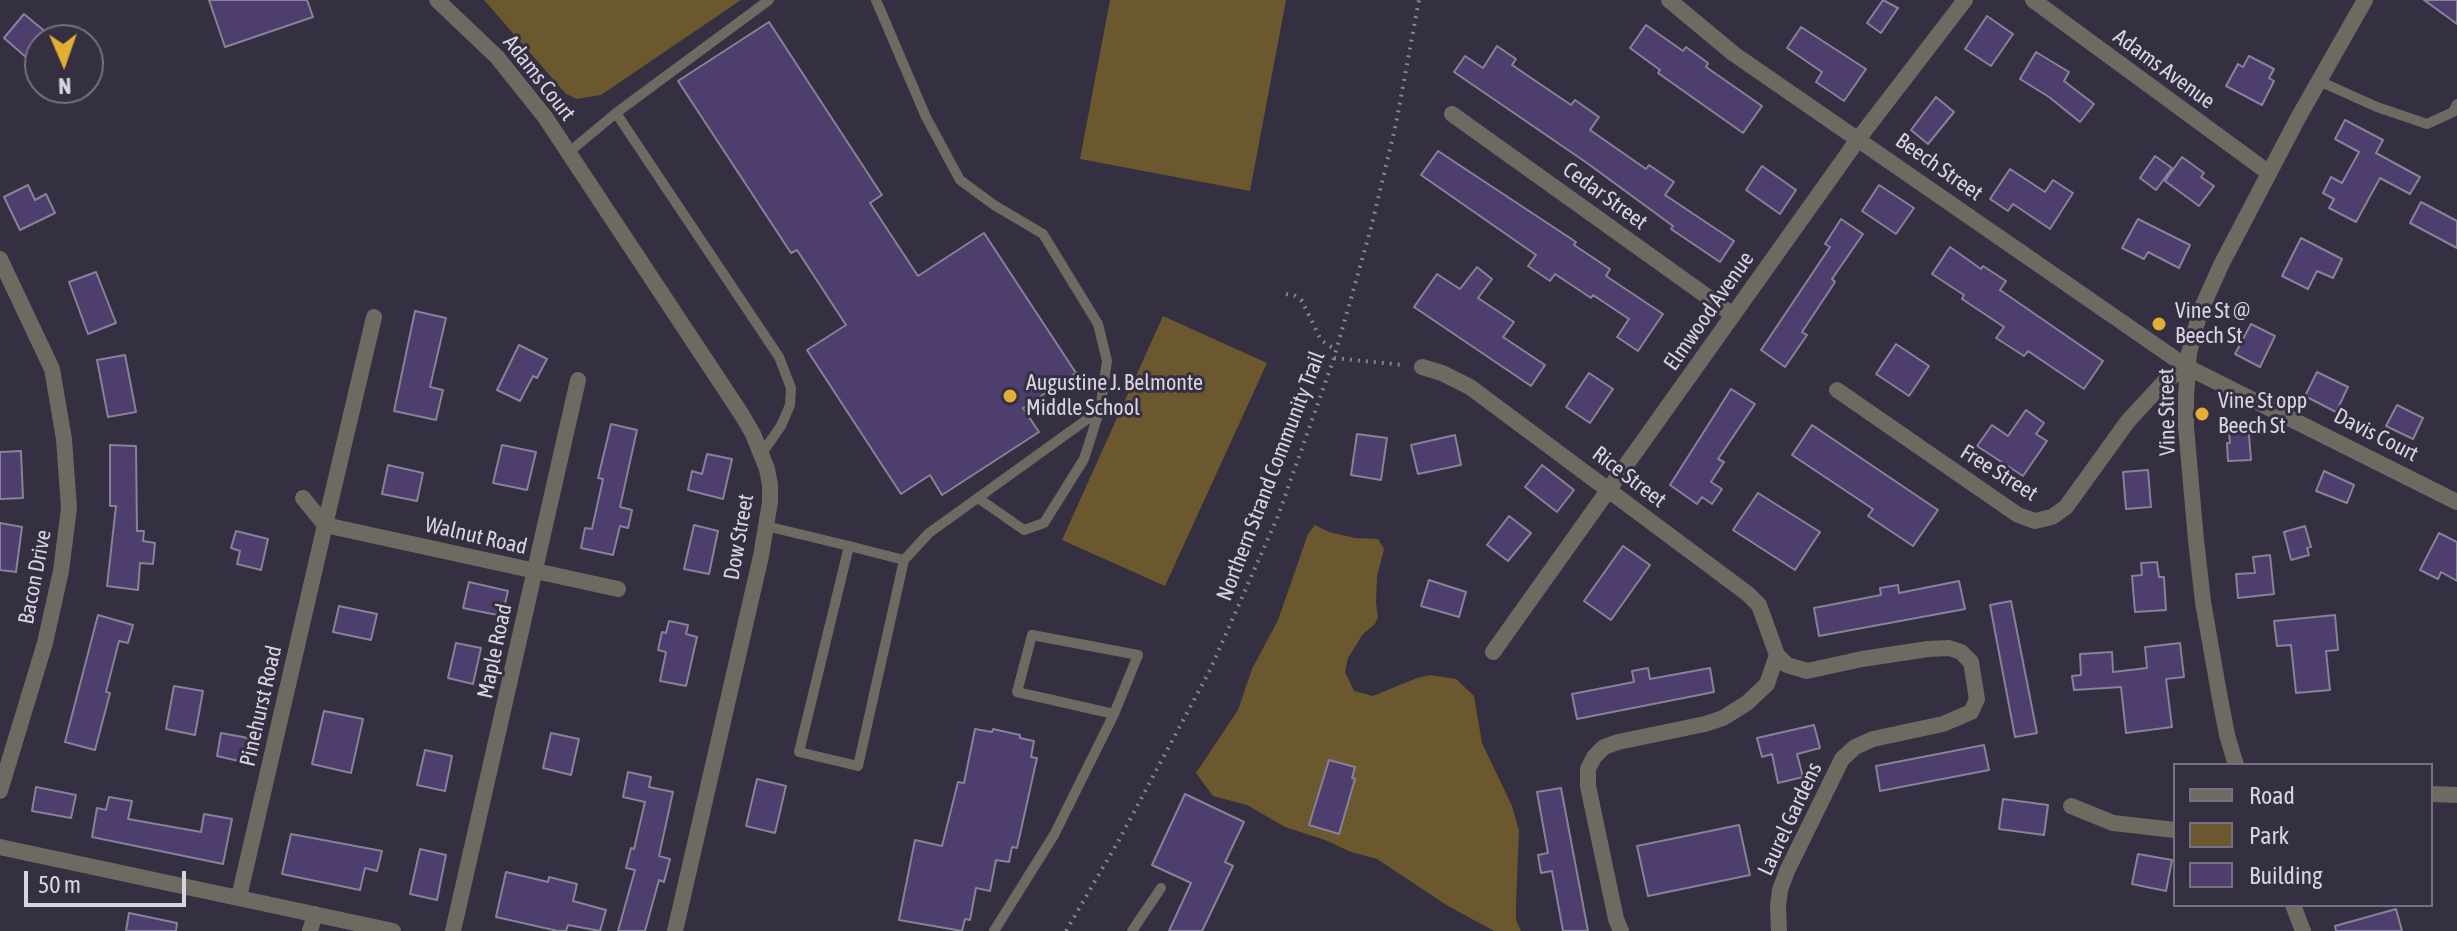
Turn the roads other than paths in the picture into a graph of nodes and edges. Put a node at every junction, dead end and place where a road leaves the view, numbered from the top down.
1 (437, 0) edge
2 (769, 0) edge
3 (876, 0) edge
4 (1669, 0) edge
5 (1965, 0) edge
6 (2033, 0) edge
7 (2365, 0) edge
8 (2319, 81) junction
9 (2457, 104) edge
10 (616, 113) junction
11 (1452, 114) dead end
12 (1859, 138) junction
13 (568, 153) junction
14 (2269, 173) junction
15 (0, 259) edge
16 (1733, 315) junction
17 (374, 317) dead end
18 (1422, 367) road end
19 (2187, 367) junction
20 (578, 380) dead end
21 (1837, 390) dead end
22 (1100, 410) junction
23 (762, 453) junction
24 (1609, 490) junction
25 (303, 498) dead end
26 (978, 498) junction
27 (2457, 502) edge
28 (325, 525) junction
29 (766, 526) junction
30 (849, 546) junction
31 (904, 560) junction
32 (535, 572) junction
33 (618, 589) dead end
34 (1493, 652) dead end
35 (1777, 655) junction
36 (1114, 714) junction
37 (2235, 763) edge
38 (0, 791) edge
39 (2433, 794) edge
40 (2457, 795) edge
41 (2071, 806) dead end
42 (2173, 830) edge
43 (0, 847) edge
44 (1161, 888) dead end
45 (239, 897) junction
46 (2294, 907) edge
47 (315, 914) junction
48 (310, 931) edge
49 (393, 931) edge
50 (453, 931) edge
51 (675, 931) edge
52 (994, 931) edge
53 (1132, 931) edge
54 (1621, 931) edge
55 (1779, 931) edge
56 (2303, 931) edge

1 - 13 street, Adams Court
2 - 10 lane
3 - 22 lane
4 - 12 street, Beech Street
5 - 12 street, Elmwood Avenue
6 - 14 street, Adams Avenue
7 - 8 street, Vine Street
8 - 9 lane
8 - 14 street, Vine Street
10 - 13 lane
10 - 23 lane
11 - 16 street, Cedar Street
12 - 16 street, Elmwood Avenue
12 - 19 street, Beech Street
13 - 23 street, Dow Street
14 - 19 street, Vine Street
15 - 38 street, Bacon Drive
16 - 24 street, Elmwood Avenue
17 - 28 street, Pinehurst Road
18 - 24 street, Rice Street
19 - 21 street, Free Street
19 - 27 street, Davis Court
19 - 37 street, Vine Street
20 - 32 street, Maple Road
22 - 26 lane
22 - 26 lane
23 - 29 street, Dow Street
24 - 34 street, Elmwood Avenue
24 - 35 street, Rice Street
25 - 28 street
26 - 31 lane
28 - 32 street, Walnut Road
28 - 45 street, Pinehurst Road
29 - 30 lane
29 - 51 street, Dow Street
30 - 31 lane
30 - 31 lane
32 - 33 street, Walnut Road
32 - 50 street, Maple Road
35 - 54 street
35 - 55 street, Laurel Gardens
36 - 36 lane
36 - 52 lane
39 - 40 street
41 - 42 street
43 - 45 street
44 - 53 lane
45 - 47 street
46 - 56 street
47 - 48 street
47 - 49 street

